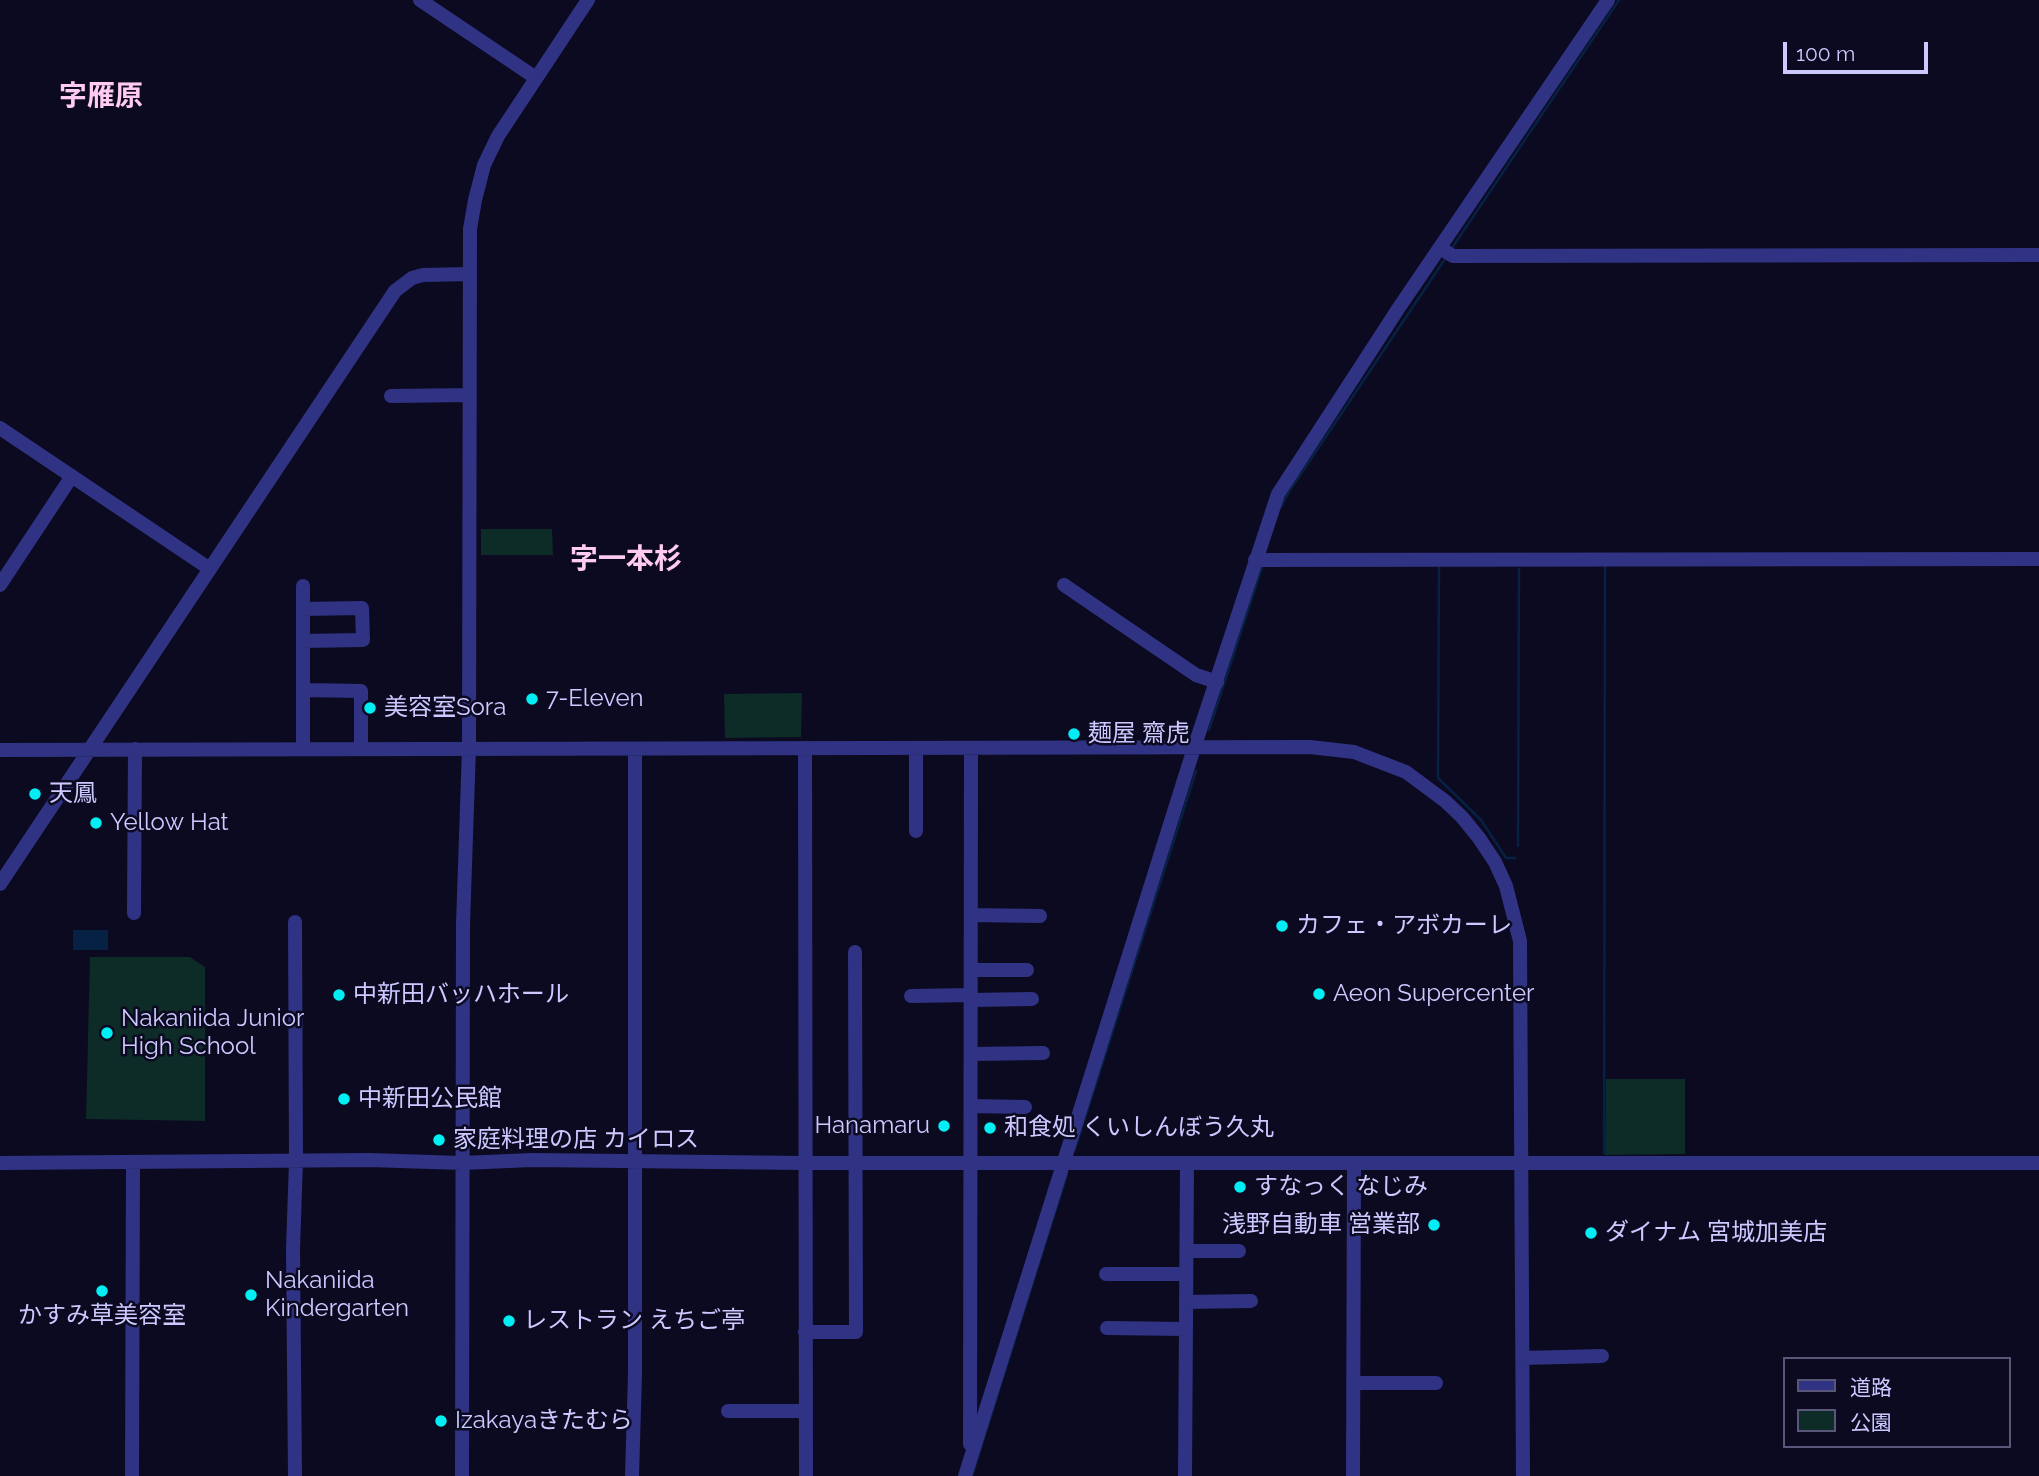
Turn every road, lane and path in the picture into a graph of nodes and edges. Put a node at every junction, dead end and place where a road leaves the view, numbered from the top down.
1 (420, 0) edge
2 (588, 0) edge
3 (1608, 0) edge
4 (536, 78) junction
5 (1446, 252) junction
6 (2039, 255) edge
7 (469, 274) junction
8 (470, 395) junction
9 (391, 396) dead end
10 (0, 428) edge
11 (72, 476) junction
12 (2039, 559) edge
13 (1262, 561) junction
14 (210, 569) junction
15 (0, 585) edge
16 (1064, 585) dead end
17 (303, 586) dead end
18 (303, 609) junction
19 (303, 641) junction
20 (1217, 682) junction
21 (303, 690) junction
22 (469, 748) junction
23 (1194, 748) junction
24 (91, 749) junction
25 (135, 749) junction
26 (303, 749) junction
27 (361, 749) junction
28 (635, 749) junction
29 (916, 749) junction
30 (971, 749) junction
31 (0, 750) edge
32 (805, 750) junction
33 (916, 831) dead end
34 (0, 884) edge
35 (134, 913) dead end
36 (971, 915) junction
37 (1040, 916) dead end
38 (295, 922) dead end
39 (855, 952) dead end
40 (971, 970) junction
41 (1027, 970) dead end
42 (911, 996) dead end
43 (971, 998) junction
44 (1032, 999) dead end
45 (971, 1054) junction
46 (1043, 1054) dead end
47 (971, 1106) junction
48 (1025, 1107) dead end
49 (296, 1161) junction
50 (635, 1162) junction
51 (970, 1162) junction
52 (1521, 1162) junction
53 (0, 1163) edge
54 (132, 1163) junction
55 (462, 1163) junction
56 (804, 1163) junction
57 (856, 1163) junction
58 (1063, 1163) junction
59 (1187, 1163) junction
60 (1354, 1163) junction
61 (2039, 1163) edge
62 (1187, 1251) junction
63 (1239, 1251) dead end
64 (1186, 1273) junction
65 (1106, 1274) dead end
66 (1251, 1301) dead end
67 (1186, 1302) junction
68 (1107, 1328) dead end
69 (1186, 1329) junction
70 (805, 1332) junction
71 (1602, 1356) dead end
72 (1522, 1358) junction
73 (1353, 1383) junction
74 (1436, 1383) dead end
75 (728, 1411) dead end
76 (806, 1411) junction
77 (972, 1453) junction
78 (132, 1476) edge
79 (295, 1476) edge
80 (462, 1476) edge
81 (632, 1476) edge
82 (806, 1476) edge
83 (965, 1476) edge
84 (1185, 1476) edge
85 (1353, 1476) edge
86 (1523, 1476) edge

1 - 4 street
2 - 4 street
3 - 5 street
4 - 7 street
5 - 6 street
5 - 13 street
7 - 8 street
7 - 14 street
8 - 9 street
8 - 22 street
10 - 11 street
11 - 14 street
11 - 15 street
12 - 13 street
13 - 20 street
14 - 24 street
16 - 20 street
17 - 18 street
18 - 19 street
18 - 19 street
19 - 21 street
20 - 23 street
21 - 26 street
21 - 27 street
22 - 27 street
22 - 28 street
22 - 55 street
23 - 30 street
23 - 52 street
23 - 58 street
24 - 25 street
24 - 31 street
24 - 34 street
25 - 26 street
25 - 35 street
26 - 27 street
28 - 32 street
28 - 50 street
29 - 30 street
29 - 32 street
29 - 33 street
30 - 36 street
32 - 56 street
36 - 37 street
36 - 40 street
38 - 49 street
39 - 57 street
40 - 41 street
40 - 43 street
42 - 43 street
43 - 44 street
43 - 45 street
45 - 46 street
45 - 47 street
47 - 48 street
47 - 51 street
49 - 54 street
49 - 55 street
49 - 79 street
50 - 55 street
50 - 56 street
50 - 81 street
51 - 57 street
51 - 58 street
51 - 77 street
52 - 60 street
52 - 61 street
52 - 72 street
53 - 54 street
54 - 78 street
55 - 80 street
56 - 57 street
56 - 70 street
57 - 70 street
58 - 59 street
58 - 77 street
59 - 60 street
59 - 62 street
60 - 73 street
62 - 63 street
62 - 64 street
64 - 65 street
64 - 67 street
66 - 67 street
67 - 69 street
68 - 69 street
69 - 84 street
70 - 76 street
71 - 72 street
72 - 86 street
73 - 74 street
73 - 85 street
75 - 76 street
76 - 82 street
77 - 83 street

